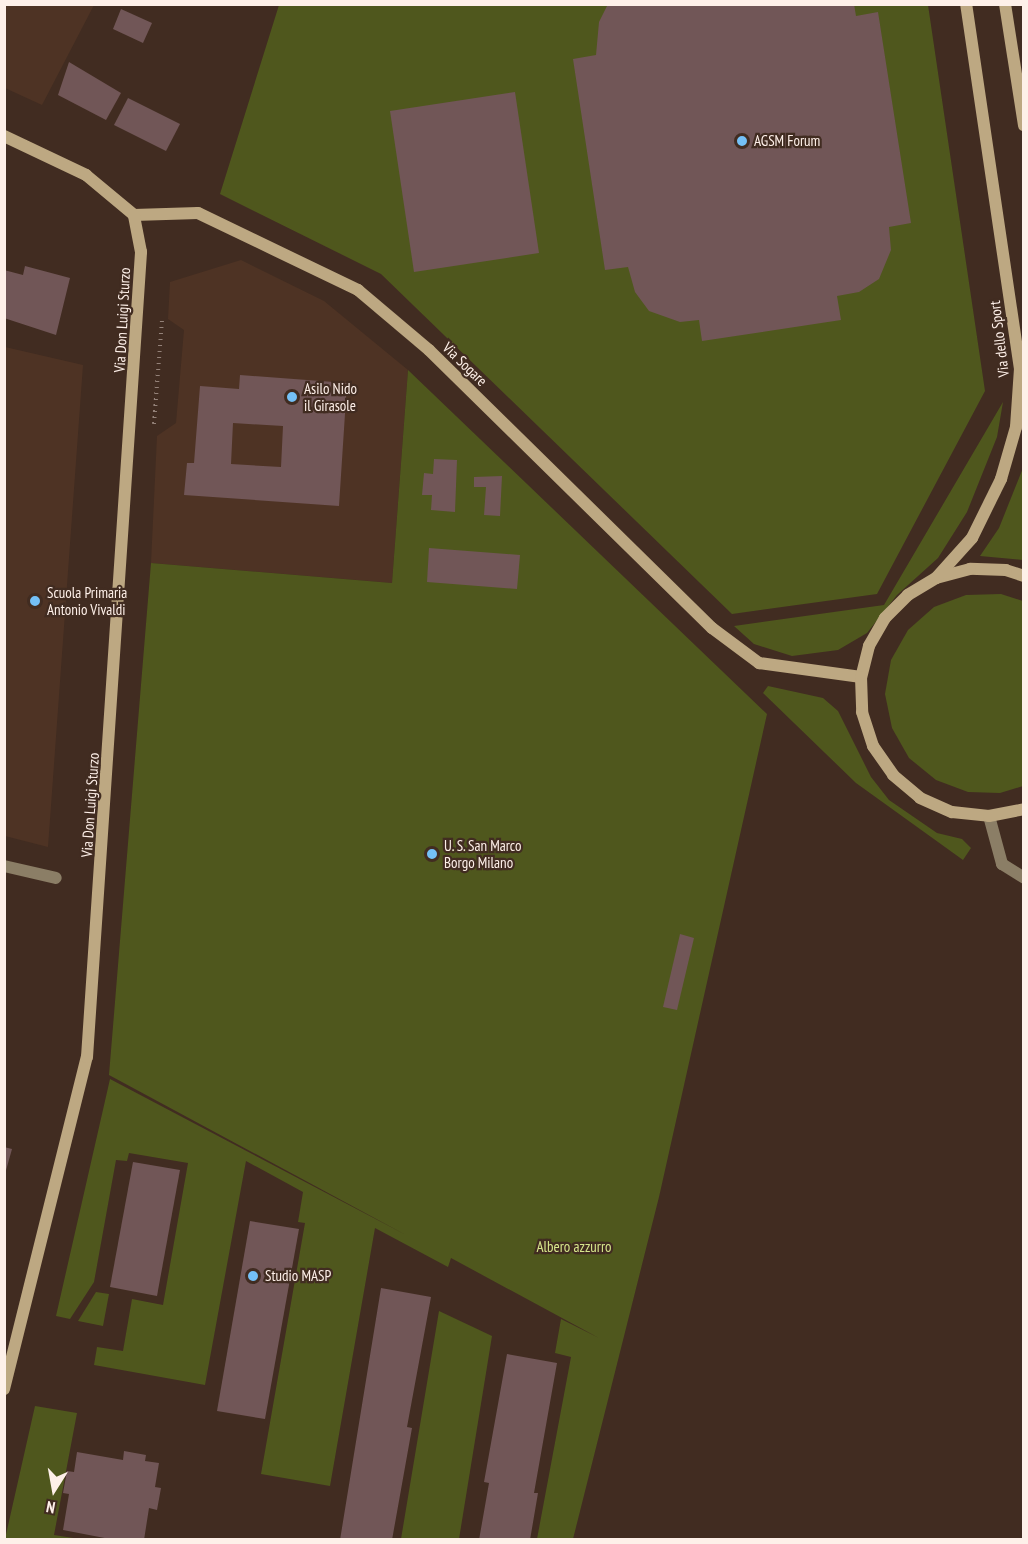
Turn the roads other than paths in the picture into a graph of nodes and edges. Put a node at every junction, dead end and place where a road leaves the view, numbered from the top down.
1 (966, 4) edge
2 (1005, 4) edge
3 (1023, 126) edge
4 (4, 136) edge
5 (134, 214) junction
6 (1023, 576) edge
7 (936, 578) junction
8 (861, 677) junction
9 (1023, 809) edge
10 (989, 816) junction
11 (4, 866) edge
12 (56, 878) dead end
13 (1023, 878) edge
14 (4, 1389) edge

1 - 7 street, Via dello Sport
2 - 3 street
4 - 5 street
5 - 8 street, Via Sogare
5 - 14 street, Via Don Luigi Sturzo
6 - 7 street, Via dello Sport
7 - 8 street, Via dello Sport
8 - 10 street, Via dello Sport
9 - 10 street, Via dello Sport
10 - 13 street
11 - 12 street

